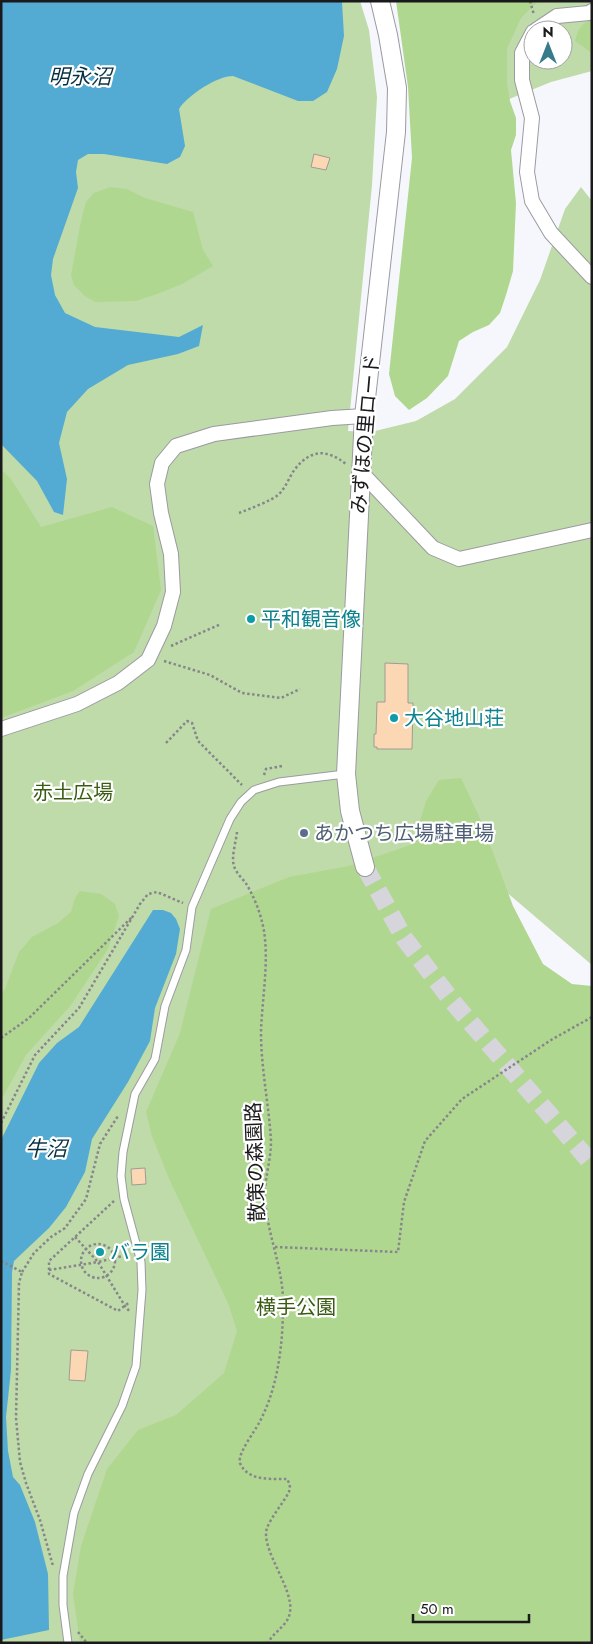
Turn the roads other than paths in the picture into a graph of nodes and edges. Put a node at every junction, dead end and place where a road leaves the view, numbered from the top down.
1 (380, 1) edge
2 (592, 11) edge
3 (551, 20) edge
4 (523, 51) edge
5 (592, 277) edge
6 (364, 416) junction
7 (360, 478) junction
8 (592, 530) edge
9 (1, 729) edge
10 (346, 774) junction
11 (365, 867) tunnel mouth
12 (68, 1643) edge

1 - 6 street, みずほの里ロード
2 - 3 street
4 - 5 street
6 - 7 street, みずほの里ロード
6 - 9 street
7 - 8 street
7 - 10 street, みずほの里ロード
10 - 11 street, みずほの里ロード
10 - 12 lane

